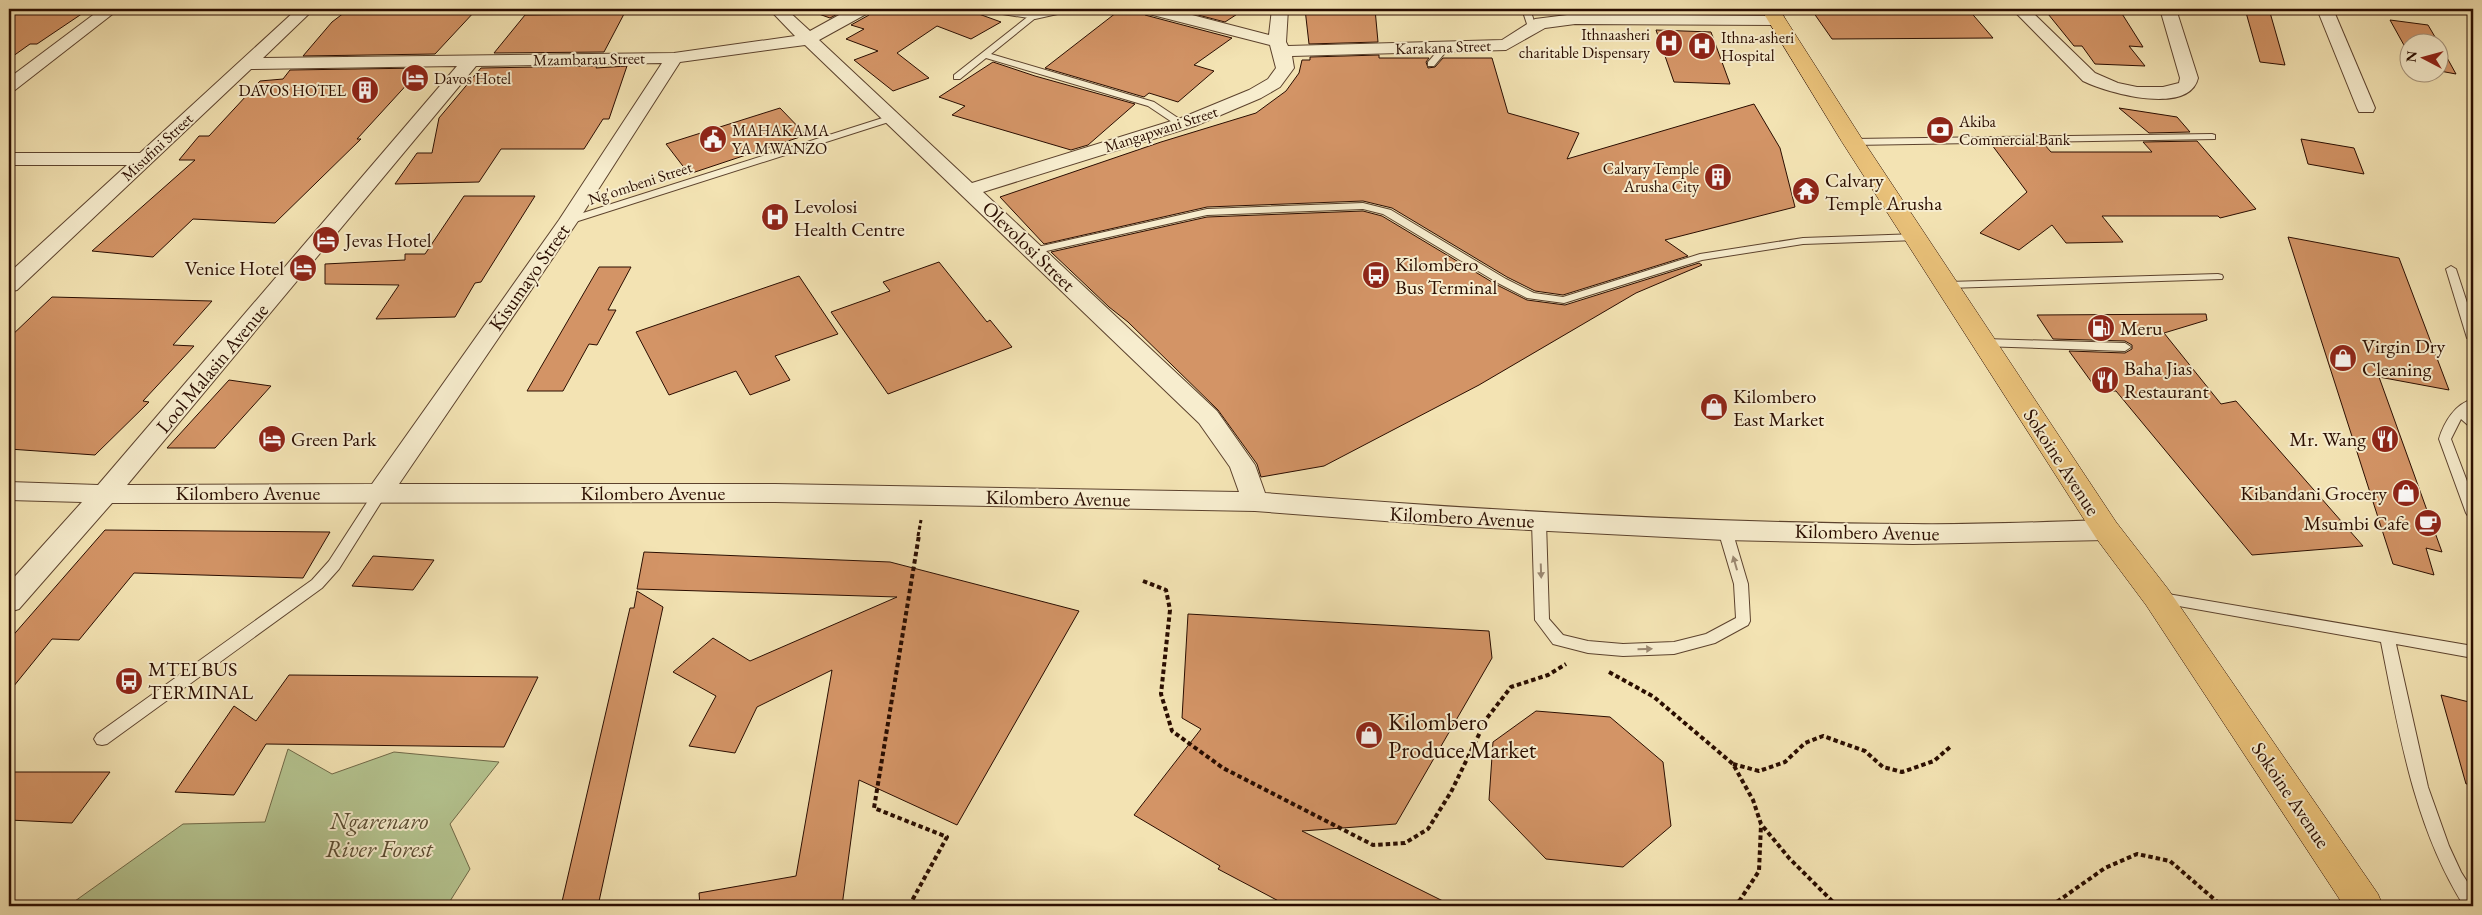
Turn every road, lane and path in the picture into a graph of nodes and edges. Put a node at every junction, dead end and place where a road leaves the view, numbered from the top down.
1 (111, 9) edge
2 (306, 9) edge
3 (777, 9) edge
4 (862, 9) edge
5 (1002, 9) edge
6 (1056, 9) edge
7 (1151, 9) edge
8 (1280, 9) edge
9 (1526, 9) edge
10 (2020, 9) edge
11 (2168, 9) edge
12 (2325, 9) edge
13 (1034, 14) junction
14 (1639, 14) edge
15 (1774, 14) edge
16 (1532, 27) junction
17 (808, 40) junction
18 (1280, 46) junction
19 (1445, 48) junction
20 (985, 55) junction
21 (674, 58) junction
22 (470, 62) junction
23 (247, 64) junction
24 (1431, 64) dead end
25 (957, 78) dead end
26 (9, 86) edge
27 (2366, 108) dead end
28 (892, 118) junction
29 (1181, 124) junction
30 (2212, 137) dead end
31 (1853, 142) junction
32 (9, 158) edge
33 (144, 159) junction
34 (970, 190) junction
35 (568, 221) junction
36 (1916, 237) junction
37 (1033, 250) junction
38 (2451, 269) dead end
39 (2218, 277) dead end
40 (9, 285) edge
41 (1948, 285) junction
42 (2473, 338) edge
43 (1985, 343) junction
44 (2125, 347) dead end
45 (2473, 403) edge
46 (2460, 410) junction
47 (2473, 423) edge
48 (9, 491) edge
49 (380, 492) junction
50 (106, 494) junction
51 (924, 496) junction
52 (1255, 502) junction
53 (2473, 513) edge
54 (1539, 522) junction
55 (1725, 530) junction
56 (2106, 530) junction
57 (1143, 581) dead end
58 (2157, 597) junction
59 (9, 601) edge
60 (2387, 637) junction
61 (1588, 647) junction
62 (2473, 652) edge
63 (1577, 656) junction
64 (102, 738) dead end
65 (1950, 746) dead end
66 (1733, 764) junction
67 (1761, 824) junction
68 (909, 906) edge
69 (1733, 906) edge
70 (1836, 906) edge
71 (2051, 906) edge
72 (2222, 906) edge
73 (2365, 906) edge
74 (2473, 906) edge

1 - 26 street
2 - 23 street, Misufini Street
3 - 17 street, Olevolosi Street
4 - 17 street, Mzambarau Street
5 - 13 street
6 - 13 street
7 - 18 street
8 - 18 street, Mangapwani Street
9 - 16 lane
10 - 11 street
12 - 27 street
13 - 20 lane
14 - 15 street, Karakana Street
14 - 16 street, Karakana Street
15 - 31 main road, Sokoine Avenue
16 - 19 street, Karakana Street
17 - 21 street, Mzambarau Street
17 - 28 street, Olevolosi Street
18 - 19 street, Karakana Street
18 - 29 street, Mangapwani Street
19 - 24 lane
20 - 25 lane
20 - 29 lane
21 - 22 street, Mzambarau Street
21 - 35 street, Kisumayo Street
22 - 23 street, Mzambarau Street
22 - 50 street, Lool Malasin Avenue
23 - 33 street, Misufini Street
28 - 34 street, Olevolosi Street
28 - 35 lane, Ng'ombeni Street
29 - 34 street, Mangapwani Street
30 - 31 lane
31 - 36 main road, Sokoine Avenue
32 - 33 street
33 - 40 street, Misufini Street
34 - 37 street, Olevolosi Street
35 - 49 street, Kisumayo Street
36 - 37 lane
36 - 41 main road, Sokoine Avenue
37 - 52 street, Olevolosi Street
38 - 42 lane
39 - 41 lane
41 - 43 main road, Sokoine Avenue
43 - 44 lane
43 - 56 main road, Sokoine Avenue
45 - 46 lane
46 - 47 lane
46 - 53 lane
48 - 50 street, Kilombero Avenue
49 - 50 street, Kilombero Avenue
49 - 51 street, Kilombero Avenue
49 - 64 lane
50 - 59 street, Lool Malasin Avenue
51 - 52 street, Kilombero Avenue
51 - 68 path
52 - 54 street, Kilombero Avenue
54 - 55 street, Kilombero Avenue
54 -> 61 lane
55 - 56 street, Kilombero Avenue
61 -> 55 lane
56 - 58 main road, Sokoine Avenue
57 - 63 path
58 - 60 lane
58 - 73 main road, Sokoine Avenue
60 - 62 lane
60 - 74 lane
61 - 63 path
63 - 66 path
65 - 66 path
66 - 67 path
67 - 69 path
67 - 70 path
71 - 72 path

